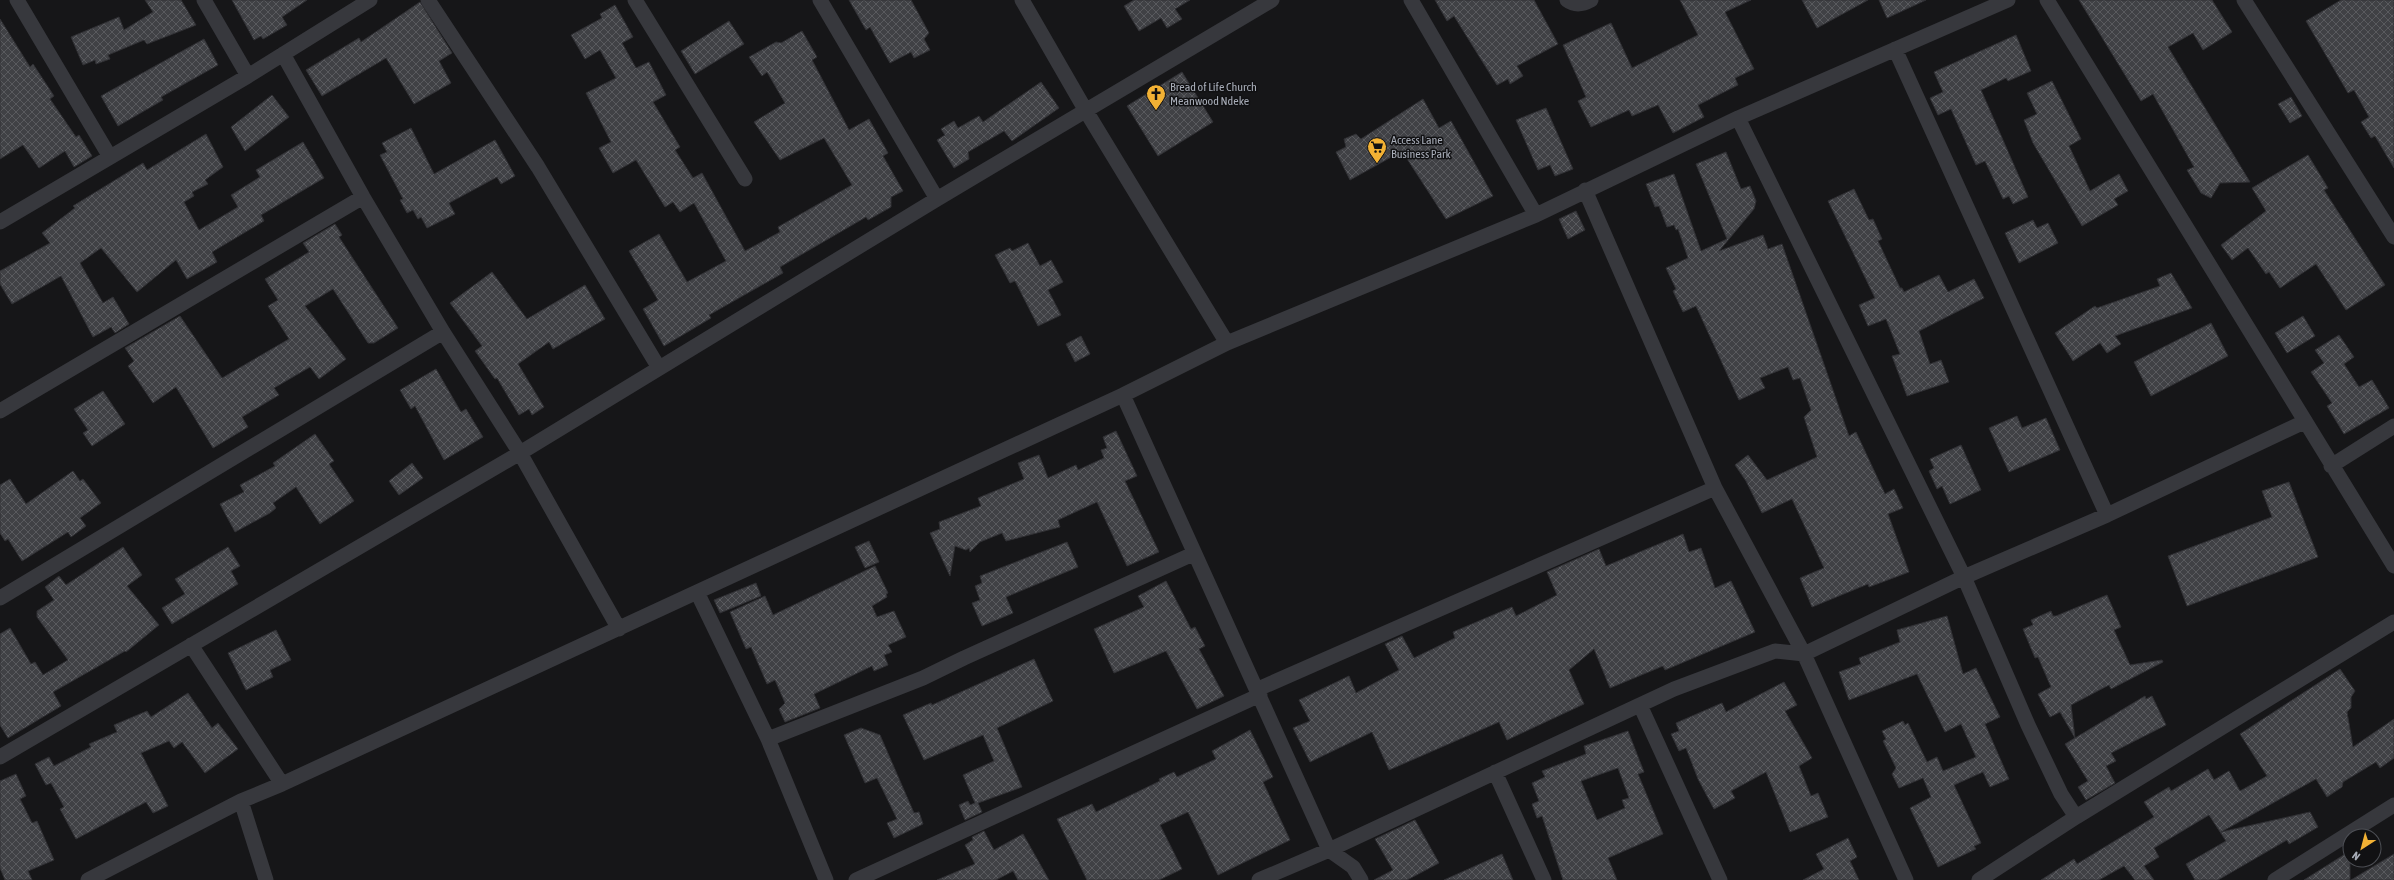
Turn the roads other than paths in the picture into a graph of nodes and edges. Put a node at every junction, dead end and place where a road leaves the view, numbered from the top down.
1 (17, 0) edge
2 (204, 0) edge
3 (370, 0) edge
4 (428, 0) edge
5 (635, 0) edge
6 (820, 0) edge
7 (1022, 0) edge
8 (1272, 0) edge
9 (1411, 0) edge
10 (1567, 0) edge
11 (1591, 0) edge
12 (2008, 0) edge
13 (2047, 0) edge
14 (2244, 0) edge
15 (1895, 49) junction
16 (283, 54) junction
17 (248, 76) junction
18 (1086, 111) junction
19 (1738, 118) junction
20 (110, 157) junction
21 (745, 179) dead end
22 (1585, 190) junction
23 (363, 197) junction
24 (937, 199) junction
25 (1536, 215) junction
26 (0, 222) edge
27 (2394, 237) edge
28 (443, 332) junction
29 (1227, 343) junction
30 (660, 368) junction
31 (1123, 395) junction
32 (0, 411) edge
33 (2304, 422) junction
34 (2394, 426) edge
35 (520, 453) junction
36 (2331, 466) junction
37 (1715, 488) junction
38 (2107, 515) junction
39 (1193, 554) junction
40 (2394, 566) edge
41 (1964, 576) junction
42 (697, 592) junction
43 (0, 598) edge
44 (2394, 622) edge
45 (620, 629) junction
46 (191, 645) junction
47 (1804, 654) junction
48 (1259, 692) junction
49 (1640, 705) junction
50 (768, 739) junction
51 (0, 757) edge
52 (1494, 772) junction
53 (282, 784) junction
54 (241, 801) junction
55 (2394, 805) edge
56 (2076, 817) junction
57 (1329, 850) junction
58 (88, 880) edge
59 (266, 880) edge
60 (826, 880) edge
61 (856, 880) edge
62 (1260, 880) edge
63 (1361, 880) edge
64 (1544, 880) edge
65 (1720, 880) edge
66 (1906, 880) edge
67 (1979, 880) edge
68 (2275, 880) edge

1 - 20 street
2 - 17 street
3 - 16 street
4 - 30 street
5 - 21 street
6 - 24 street
7 - 18 street
8 - 18 street
9 - 25 street
10 - 11 street
12 - 15 street
13 - 33 street
14 - 27 street
15 - 19 street
15 - 38 street
16 - 17 street
16 - 23 street
17 - 20 street
18 - 24 street
18 - 29 street
19 - 22 street
19 - 41 street
20 - 26 street
22 - 25 street
22 - 37 street
23 - 28 street
23 - 32 street
24 - 30 street
25 - 29 street
28 - 35 street
28 - 43 street
29 - 31 street
30 - 35 street
31 - 39 street
31 - 42 street
33 - 36 street
33 - 38 street
34 - 36 street
35 - 45 street
35 - 46 street
36 - 40 street
37 - 47 street
37 - 48 street
38 - 41 street
39 - 48 street
39 - 50 street
41 - 47 street
41 - 56 street
42 - 45 street
42 - 50 street
44 - 56 street
45 - 53 street
46 - 51 street
46 - 53 street
47 - 49 street
47 - 66 street
48 - 57 street
48 - 61 street
49 - 52 street
49 - 65 street
50 - 60 street
52 - 57 street
52 - 64 street
53 - 54 street
54 - 58 street
54 - 59 street
55 - 68 street
56 - 67 street
57 - 62 street
57 - 63 street

